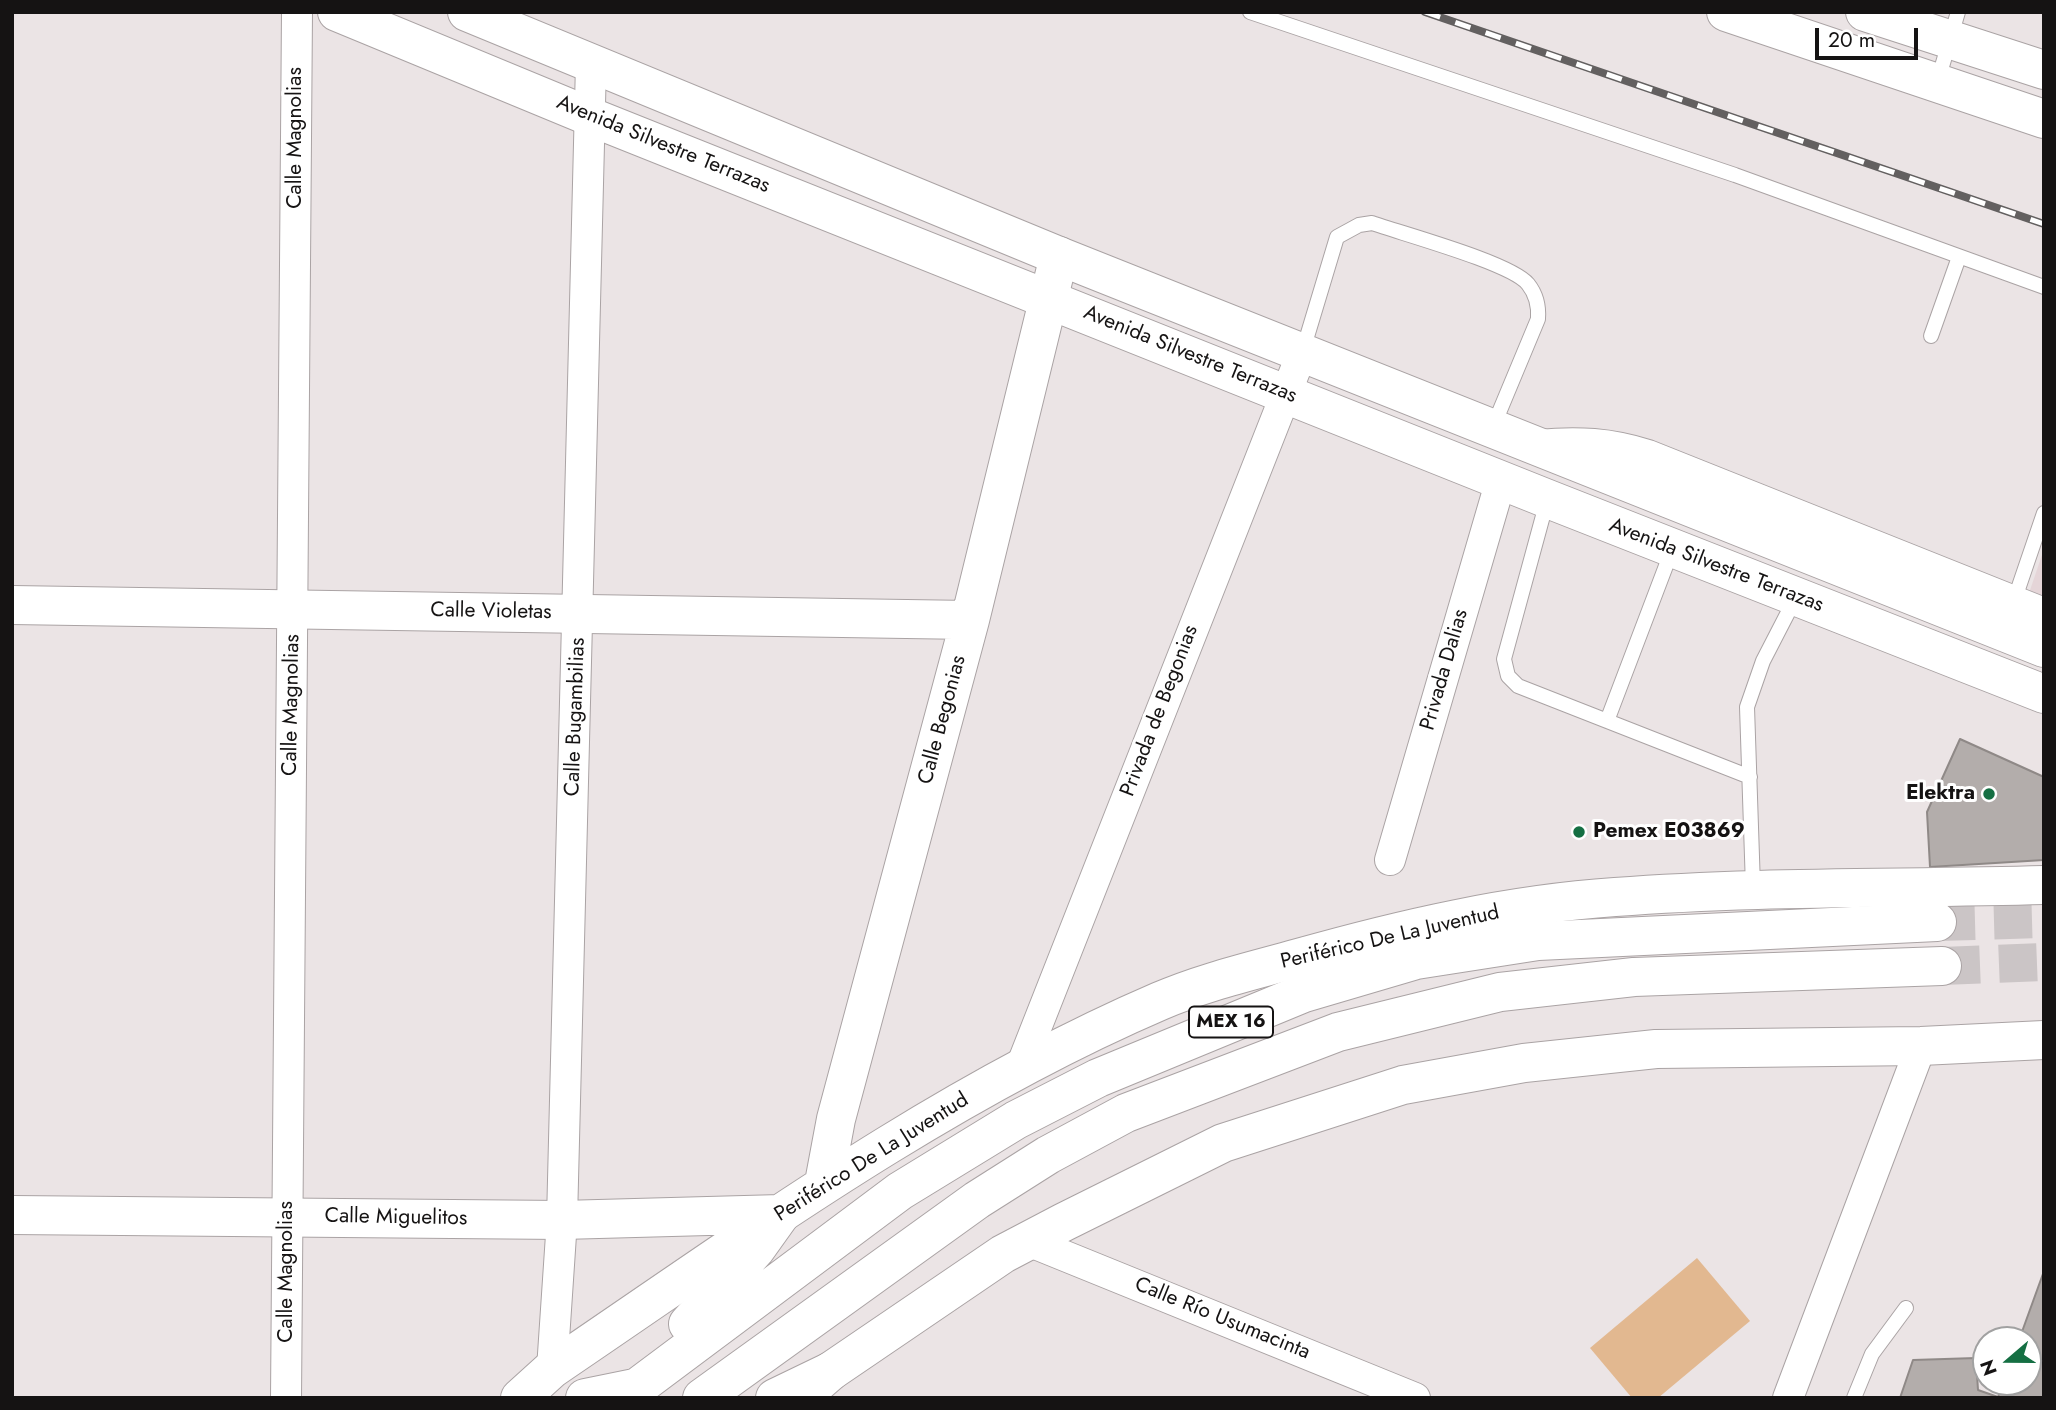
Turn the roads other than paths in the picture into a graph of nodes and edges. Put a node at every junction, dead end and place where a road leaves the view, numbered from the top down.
1 (297, 12) edge
2 (337, 12) edge
3 (467, 12) edge
4 (1250, 12) edge
5 (1726, 12) edge
6 (1865, 12) edge
7 (1954, 26) edge
8 (591, 65) junction
9 (2044, 70) edge
10 (1938, 82) junction
11 (591, 117) junction
12 (2044, 119) edge
13 (1059, 256) junction
14 (1959, 257) junction
15 (2044, 287) edge
16 (1049, 298) junction
17 (1931, 337) dead end
18 (1302, 353) junction
19 (1284, 393) junction
20 (1492, 429) junction
21 (1533, 445) junction
22 (1501, 480) junction
23 (1548, 499) junction
24 (2044, 513) edge
25 (1673, 549) junction
26 (1796, 597) junction
27 (2014, 601) junction
28 (12, 605) edge
29 (293, 610) junction
30 (2044, 613) edge
31 (579, 614) junction
32 (970, 620) junction
33 (2044, 648) edge
34 (2044, 694) edge
35 (1606, 721) junction
36 (1750, 777) junction
37 (1390, 860) dead end
38 (2044, 885) edge
39 (1754, 892) junction
40 (1937, 922) tunnel mouth
41 (1942, 966) tunnel mouth
42 (2044, 1040) edge
43 (1921, 1046) junction
44 (1020, 1069) junction
45 (824, 1183) junction
46 (781, 1213) junction
47 (12, 1215) edge
48 (287, 1217) junction
49 (562, 1220) junction
50 (1028, 1241) junction
51 (1906, 1308) dead end
52 (672, 1358) junction
53 (552, 1369) junction
54 (831, 1371) junction
55 (628, 1393) edge
56 (286, 1398) edge
57 (520, 1398) edge
58 (585, 1398) edge
59 (702, 1398) edge
60 (775, 1398) edge
61 (800, 1398) edge
62 (1415, 1398) edge
63 (1788, 1398) edge
64 (1854, 1398) edge

1 - 29 street, Calle Magnolias
2 - 11 main road, Avenida Silvestre Terrazas
3 - 8 main road, Avenida Silvestre Terrazas
4 - 14 lane
5 - 10 main road
6 - 7 main road
7 - 9 main road
7 - 10 lane
8 - 11 street, Calle Bugambilias
8 - 13 main road, Avenida Silvestre Terrazas
10 - 12 main road
11 - 16 main road, Avenida Silvestre Terrazas
11 - 31 street, Calle Bugambilias
13 - 16 main road, Calle Begonias
13 - 18 main road, Avenida Silvestre Terrazas
14 - 15 lane
14 - 17 lane
16 - 19 main road, Avenida Silvestre Terrazas
16 - 32 main road, Calle Begonias
18 - 19 street, Privada de Begonias
18 - 20 main road, Avenida Silvestre Terrazas
18 - 20 lane
19 - 22 main road, Avenida Silvestre Terrazas
19 - 44 street, Privada de Begonias
20 - 21 main road, Avenida Silvestre Terrazas
21 - 27 street
21 - 33 main road, Avenida Silvestre Terrazas
22 - 23 main road, Avenida Silvestre Terrazas
22 - 37 street, Privada Dalias
23 - 25 main road, Avenida Silvestre Terrazas
23 - 35 lane
24 - 27 lane
25 - 26 main road, Avenida Silvestre Terrazas
25 - 35 lane
26 - 34 main road, Avenida Silvestre Terrazas
26 - 36 lane
27 - 30 street
28 - 29 main road, Calle Violetas
29 - 31 main road, Calle Violetas
29 - 48 street, Calle Magnolias
31 - 32 main road, Calle Violetas
31 - 49 street, Calle Bugambilias
32 - 45 main road, Calle Begonias
35 - 36 lane
36 - 39 lane
38 - 39 main road, Periférico De La Juventud
39 - 44 main road, Periférico De La Juventud
40 - 52 main road, Periférico De La Juventud / MEX 16
41 - 59 main road, MEX 16
42 - 43 main road
43 - 50 main road
43 - 63 street
44 - 45 main road, Periférico De La Juventud
45 - 46 main road, Periférico De La Juventud
46 - 49 main road, Calle Miguelitos
46 - 52 main road
46 - 53 main road, Periférico De La Juventud
47 - 48 main road, Calle Miguelitos
48 - 49 main road, Calle Miguelitos
48 - 56 street, Calle Magnolias
49 - 53 street, Calle Bugambilias
50 - 54 main road
50 - 62 street, Calle Río Usumacinta
51 - 64 lane
52 - 55 main road, Periférico De La Juventud / MEX 16
53 - 57 main road, Periférico De La Juventud
54 - 60 main road
54 - 61 main road
55 - 58 main road

